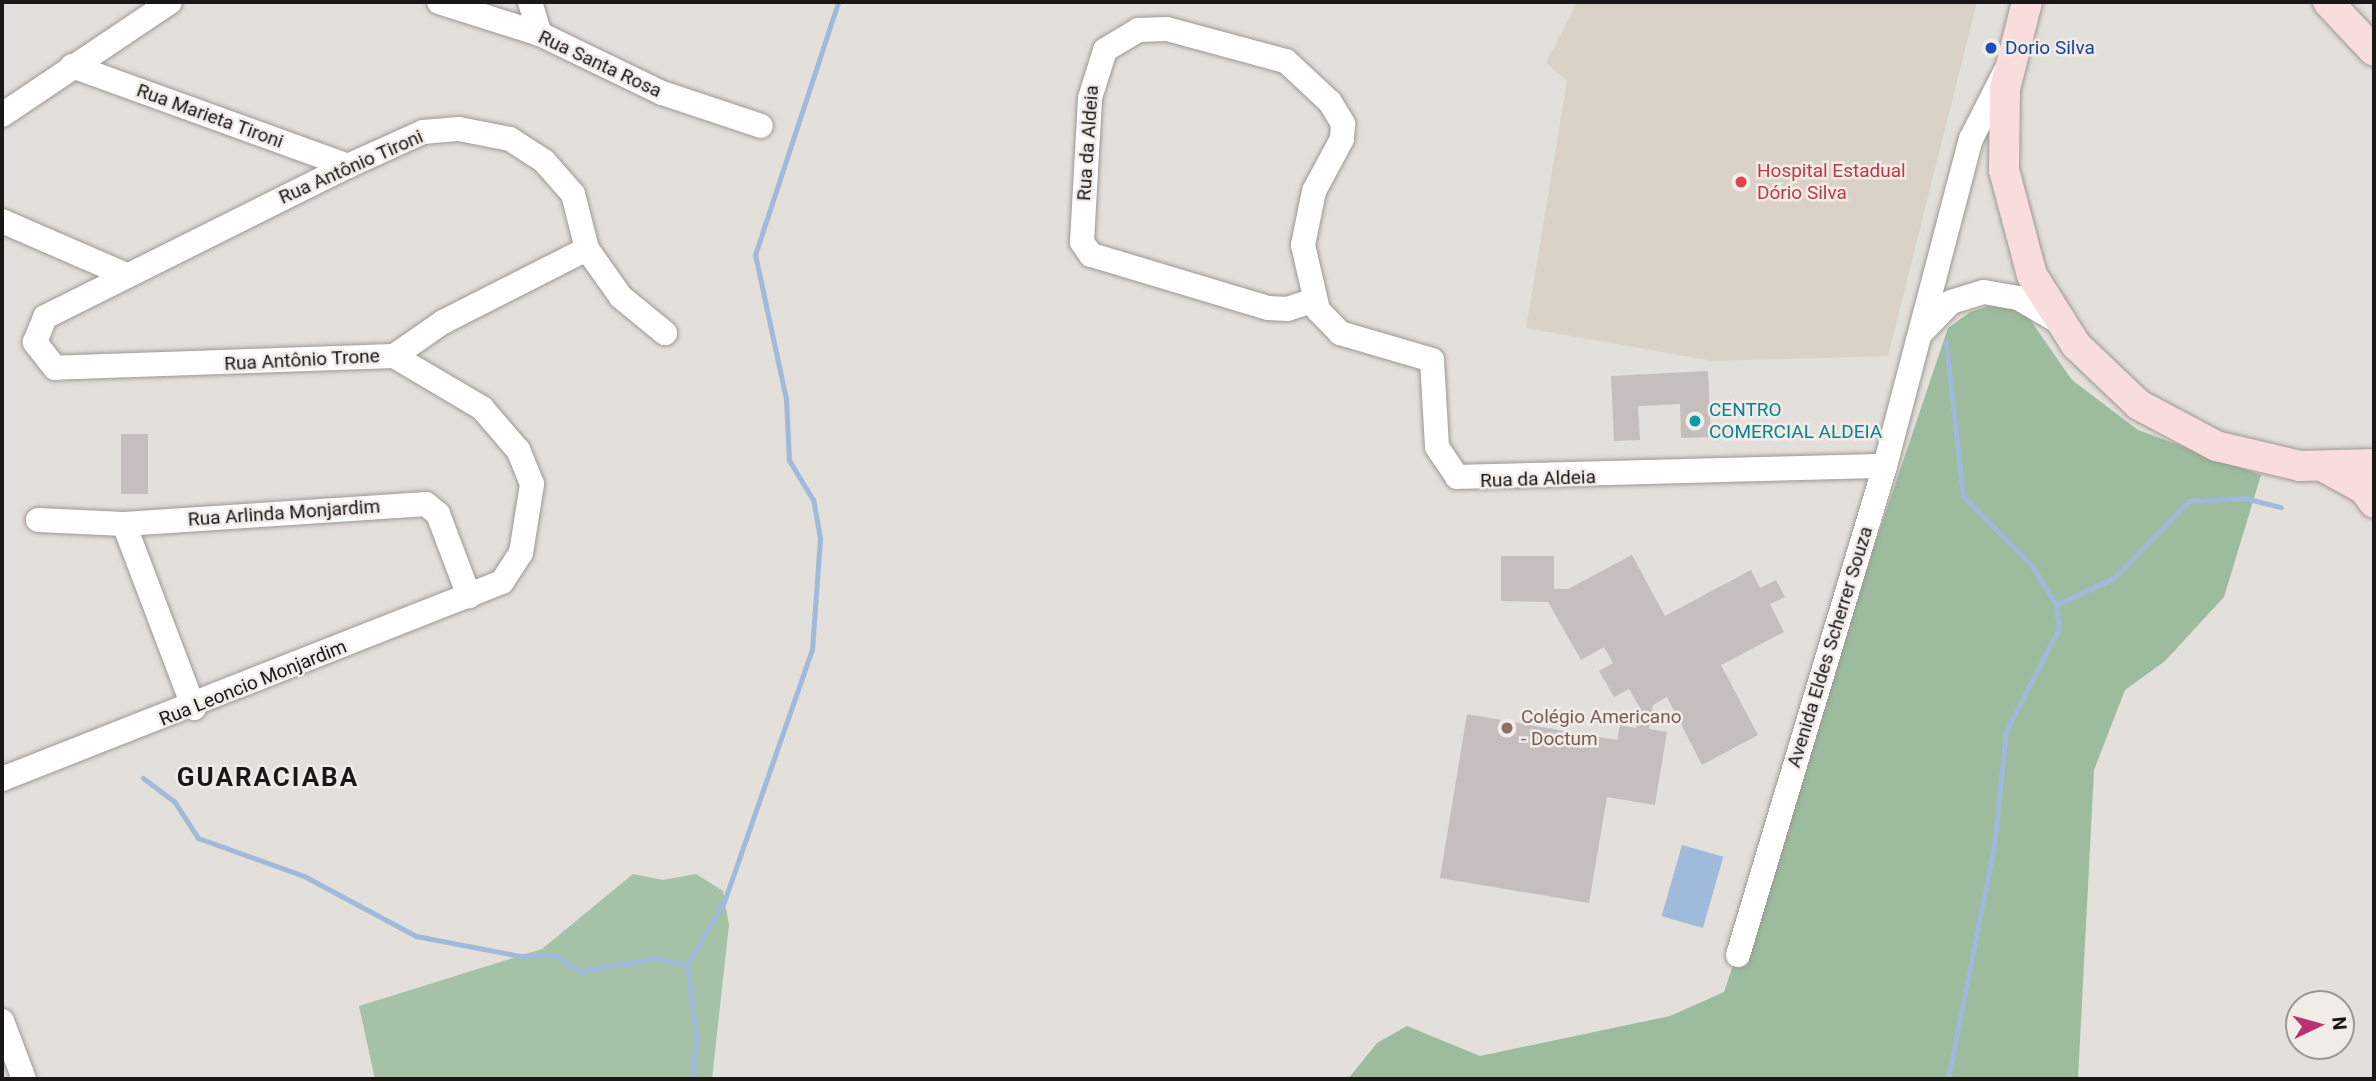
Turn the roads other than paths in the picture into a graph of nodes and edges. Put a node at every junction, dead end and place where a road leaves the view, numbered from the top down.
1 (170, 2) edge
2 (439, 2) edge
3 (530, 2) edge
4 (2027, 2) edge
5 (2328, 2) edge
6 (540, 34) junction
7 (2374, 51) edge
8 (2010, 62) junction
9 (72, 66) junction
10 (2, 115) edge
11 (761, 126) dead end
12 (348, 166) junction
13 (2, 221) edge
14 (587, 249) junction
15 (124, 274) junction
16 (1315, 300) junction
17 (45, 317) joint
18 (2059, 322) junction
19 (665, 332) dead end
20 (1919, 338) junction
21 (394, 356) junction
22 (2374, 464) edge
23 (1885, 466) junction
24 (2326, 468) junction
25 (2374, 503) edge
26 (38, 520) dead end
27 (124, 524) junction
28 (502, 582) joint
29 (469, 596) junction
30 (194, 708) junction
31 (2, 779) edge
32 (1738, 955) dead end
33 (2, 1021) edge
34 (24, 1079) edge

1 - 9 street
2 - 6 street, Rua Santa Rosa
3 - 6 street
4 - 8 main road
5 - 7 main road
6 - 11 street, Rua Santa Rosa
8 - 18 main road
8 - 20 street, Avenida Eldes Scherrer Souza
9 - 10 street
9 - 12 street, Rua Marieta Tironi
12 - 14 street, Rua Antônio Tironi
12 - 15 street, Rua Antônio Tironi
13 - 15 street
14 - 19 street, Rua Antônio Tironi
14 - 21 street
15 - 17 street, Rua Antônio Tironi
16 - 16 street, Rua da Aldeia
16 - 23 street, Rua da Aldeia
17 - 21 street, Rua Antônio Trone
18 - 20 street, Avenida Eldes Scherrer Souza
18 - 24 main road
20 - 23 street, Avenida Eldes Scherrer Souza
21 - 28 street, Rua Antônio Trone
22 - 24 main road
23 - 32 street, Avenida Eldes Scherrer Souza
24 - 25 main road
26 - 27 street, Rua Arlinda Monjardim
27 - 29 street, Rua Arlinda Monjardim
27 - 30 street
28 - 29 street, Rua Leoncio Monjardim
29 - 30 street, Rua Leoncio Monjardim
30 - 31 street, Rua Leoncio Monjardim
33 - 34 street

